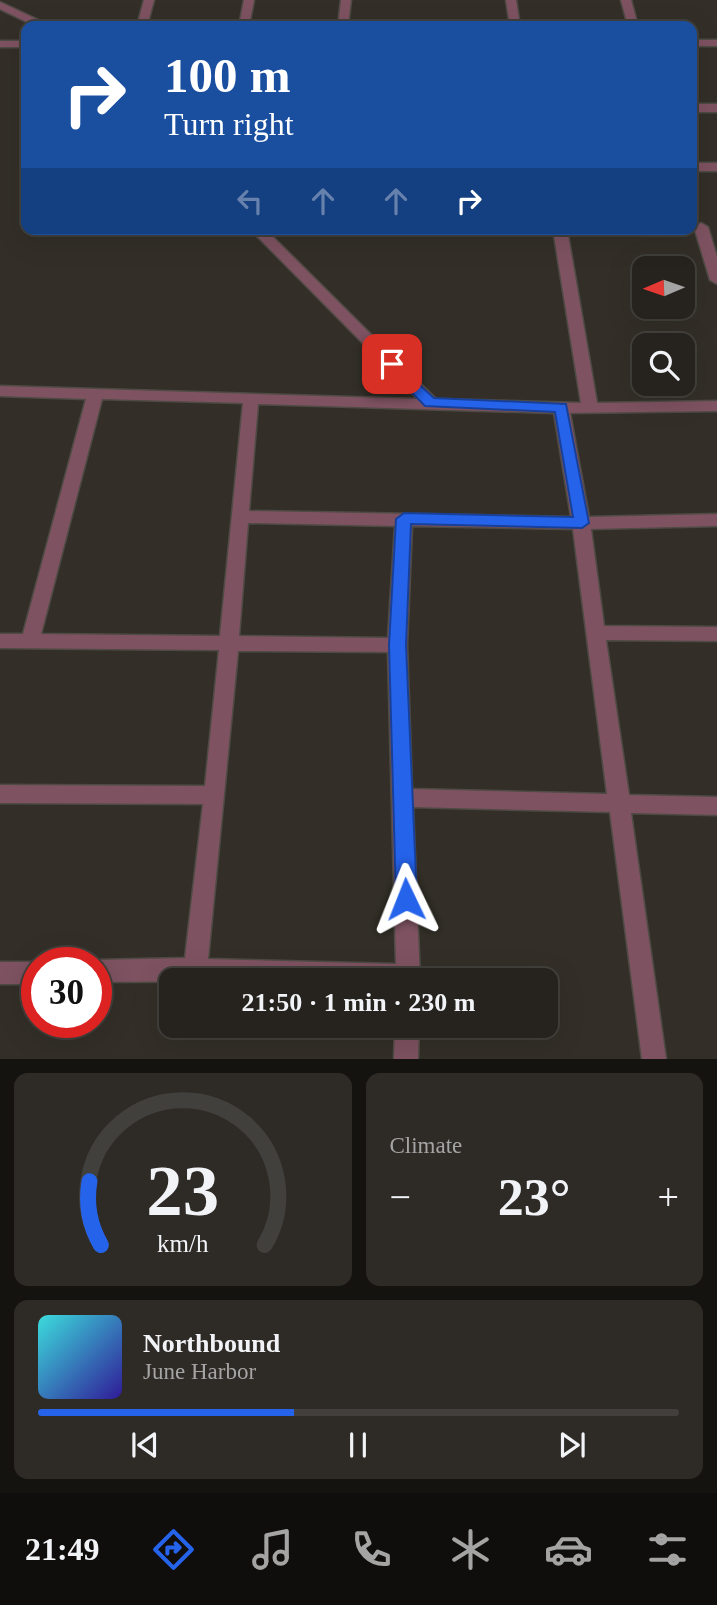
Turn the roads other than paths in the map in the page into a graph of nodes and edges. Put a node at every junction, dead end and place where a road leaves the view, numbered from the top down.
1 (149, 0) edge
2 (249, 0) edge
3 (346, 0) edge
4 (511, 0) edge
5 (626, 0) edge
6 (0, 5) edge
7 (37, 21) edge
8 (143, 21) edge
9 (245, 21) edge
10 (344, 21) edge
11 (514, 21) edge
12 (632, 21) edge
13 (697, 43) edge
14 (717, 43) edge
15 (0, 44) edge
16 (21, 44) edge
17 (697, 108) edge
18 (717, 108) edge
19 (697, 167) edge
20 (717, 167) edge
21 (697, 227) edge
22 (717, 228) edge
23 (697, 230) edge
24 (263, 235) edge
25 (561, 235) edge
26 (717, 280) edge
27 (0, 391) edge
28 (95, 394) junction
29 (251, 397) junction
30 (430, 402) junction
31 (717, 406) edge
32 (561, 408) junction
33 (590, 408) junction
34 (241, 517) junction
35 (404, 519) junction
36 (717, 520) edge
37 (582, 523) junction
38 (597, 633) junction
39 (717, 634) edge
40 (0, 641) edge
41 (30, 642) junction
42 (229, 643) junction
43 (397, 645) junction
44 (215, 795) junction
45 (1, 797) edge
46 (404, 798) junction
47 (622, 804) junction
48 (717, 806) edge
49 (195, 968) edge
50 (409, 968) edge
51 (159, 970) edge
52 (112, 971) edge
53 (21, 972) edge
54 (0, 973) edge
55 (407, 1038) edge
56 (406, 1059) edge
57 (654, 1059) edge

1 - 8 street
2 - 9 street
3 - 10 street
4 - 11 street
5 - 12 street
6 - 7 street
13 - 14 street
15 - 16 street
17 - 18 street
19 - 20 street
21 - 22 street
23 - 26 street
24 - 30 street
25 - 33 street
27 - 28 street
28 - 29 street
28 - 41 street
29 - 30 street
29 - 34 street
30 - 32 street
31 - 33 street
32 - 33 street
32 - 37 street
34 - 35 street
34 - 42 street
35 - 37 street
35 - 43 street
36 - 37 street
37 - 38 street
38 - 39 street
38 - 47 street
40 - 41 street
41 - 42 street
42 - 43 street
42 - 44 street
43 - 46 street
44 - 45 street
44 - 49 street
46 - 47 street
46 - 50 street
47 - 48 street
47 - 57 street
51 - 52 street
53 - 54 street
55 - 56 street

